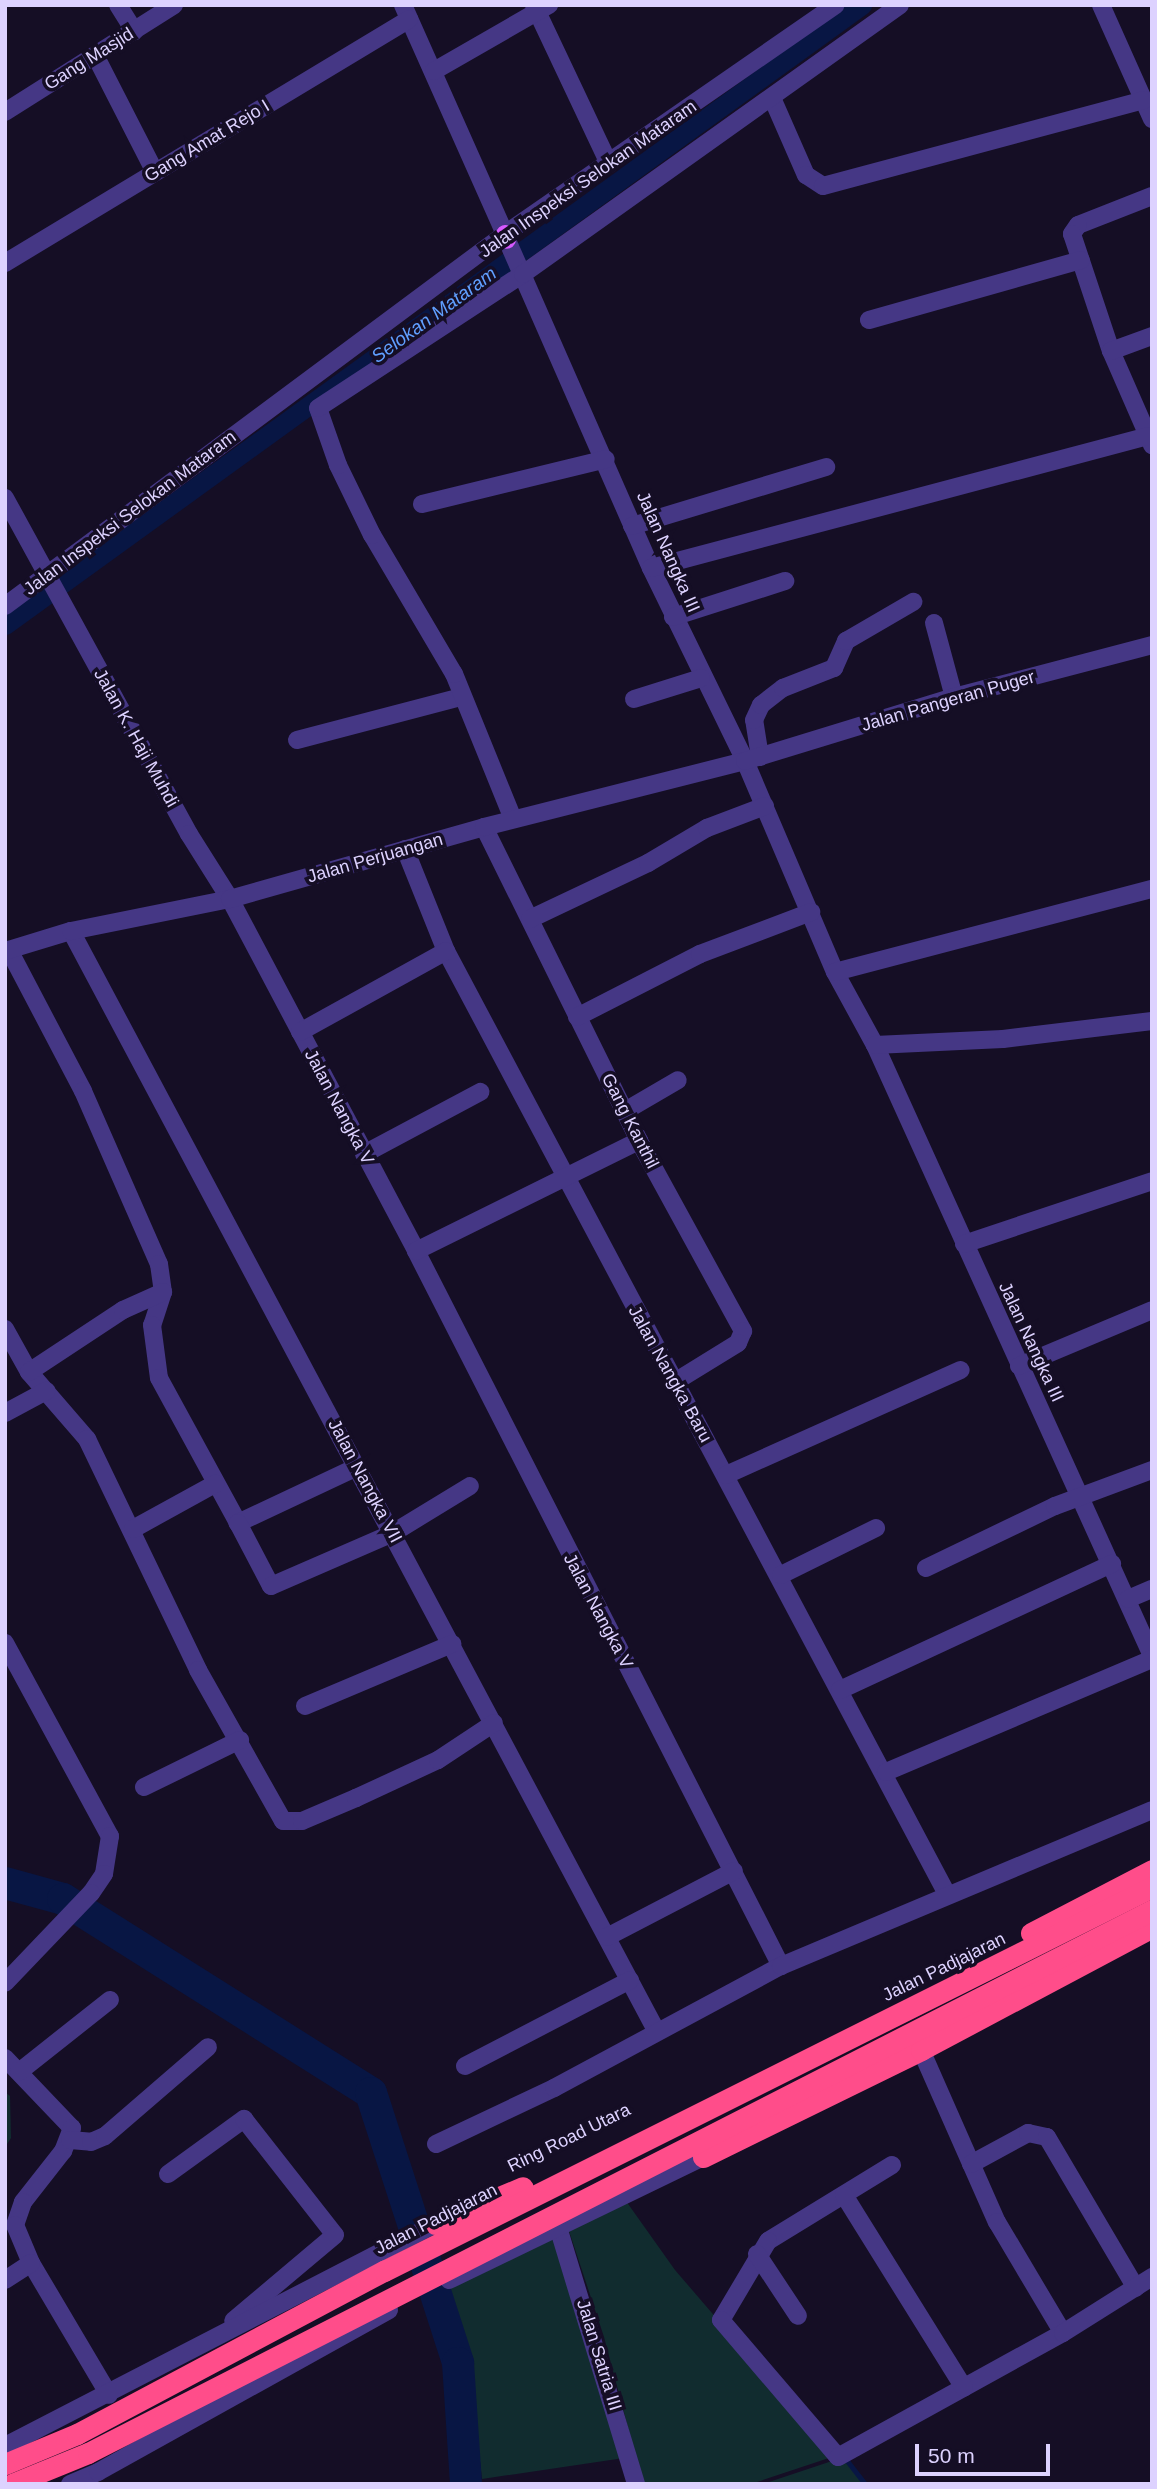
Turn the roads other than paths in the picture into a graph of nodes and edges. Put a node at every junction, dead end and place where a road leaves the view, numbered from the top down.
1 (118, 5) edge
2 (174, 5) edge
3 (836, 5) edge
4 (900, 5) edge
5 (1101, 5) edge
6 (540, 7) edge
7 (406, 12) edge
8 (134, 31) junction
9 (95, 55) junction
10 (434, 71) junction
11 (773, 100) junction
12 (1144, 100) junction
13 (5, 112) edge
14 (1152, 118) edge
15 (609, 164) junction
16 (155, 172) junction
17 (1152, 197) edge
18 (506, 237) junction
19 (1081, 260) junction
20 (5, 263) edge
21 (523, 273) junction
22 (869, 320) dead end
23 (1152, 336) edge
24 (1111, 351) junction
25 (1150, 440) edge
26 (606, 459) junction
27 (826, 467) dead end
28 (5, 498) edge
29 (422, 505) dead end
30 (11, 524) edge
31 (632, 526) junction
32 (650, 568) junction
33 (48, 579) junction
34 (785, 581) dead end
35 (914, 602) dead end
36 (5, 606) edge
37 (673, 617) junction
38 (934, 623) dead end
39 (1152, 645) edge
40 (701, 678) junction
41 (461, 697) junction
42 (954, 697) junction
43 (634, 699) dead end
44 (297, 740) dead end
45 (752, 759) junction
46 (765, 806) junction
47 (513, 819) junction
48 (484, 827) junction
49 (405, 849) junction
50 (1152, 889) edge
51 (230, 899) junction
52 (811, 912) junction
53 (530, 919) junction
54 (71, 930) junction
55 (7, 951) edge
56 (446, 951) junction
57 (835, 972) junction
58 (578, 1017) junction
59 (1152, 1021) edge
60 (300, 1032) junction
61 (874, 1045) junction
62 (678, 1080) dead end
63 (480, 1092) dead end
64 (625, 1111) junction
65 (639, 1141) junction
66 (364, 1154) junction
67 (564, 1176) junction
68 (1152, 1181) edge
69 (964, 1244) junction
70 (416, 1251) junction
71 (163, 1292) junction
72 (1152, 1310) edge
73 (5, 1329) edge
74 (1019, 1366) junction
75 (961, 1370) dead end
76 (29, 1371) junction
77 (673, 1383) junction
78 (46, 1391) junction
79 (5, 1413) edge
80 (357, 1467) junction
81 (1152, 1470) edge
82 (726, 1475) junction
83 (215, 1484) junction
84 (470, 1486) dead end
85 (1079, 1496) junction
86 (238, 1523) junction
87 (876, 1528) dead end
88 (133, 1529) junction
89 (393, 1533) junction
90 (1112, 1564) junction
91 (926, 1568) dead end
92 (781, 1575) junction
93 (1152, 1589) edge
94 (1128, 1599) junction
95 (5, 1643) edge
96 (452, 1644) junction
97 (1152, 1658) edge
98 (840, 1690) junction
99 (305, 1706) dead end
100 (494, 1723) junction
101 (240, 1740) junction
102 (886, 1772) junction
103 (144, 1787) dead end
104 (1152, 1810) edge
105 (1152, 1870) edge
106 (734, 1871) junction
107 (1152, 1887) edge
108 (947, 1894) junction
109 (1152, 1910) edge
110 (1152, 1927) edge
111 (1053, 1930) junction
112 (607, 1937) junction
113 (781, 1966) junction
114 (630, 1980) junction
115 (5, 1983) edge
116 (110, 2000) dead end
117 (657, 2032) junction
118 (208, 2047) dead end
119 (921, 2050) junction
120 (11, 2065) edge
121 (465, 2066) dead end
122 (70, 2140) junction
123 (436, 2144) dead end
124 (700, 2150) junction
125 (971, 2164) junction
126 (892, 2165) dead end
127 (168, 2174) dead end
128 (844, 2195) junction
129 (10, 2215) edge
130 (558, 2227) junction
131 (757, 2254) junction
132 (31, 2263) junction
133 (378, 2263) junction
134 (457, 2268) junction
135 (1152, 2277) edge
136 (5, 2280) edge
137 (1136, 2288) junction
138 (798, 2316) dead end
139 (1063, 2333) junction
140 (203, 2345) junction
141 (964, 2388) junction
142 (220, 2393) junction
143 (109, 2395) junction
144 (5, 2446) edge
145 (5, 2464) edge
146 (12, 2484) edge
147 (69, 2484) edge
148 (636, 2484) edge

1 - 8 street
2 - 8 street, Gang Masjid
3 - 15 street, Jalan Inspeksi Selokan Mataram
4 - 11 street
5 - 12 street
6 - 10 street
6 - 15 street
7 - 10 street, Jalan Nangka III
7 - 16 street, Gang Amat Rejo I
8 - 9 street, Gang Masjid
9 - 13 street, Gang Masjid
9 - 16 street
10 - 18 street, Jalan Nangka III
11 - 12 street
11 - 21 street
12 - 14 street
15 - 18 street, Jalan Inspeksi Selokan Mataram
16 - 20 street, Gang Amat Rejo I
17 - 19 street
18 - 21 street, Jalan Nangka III
18 - 33 street, Jalan Inspeksi Selokan Mataram
19 - 22 street
19 - 24 street
21 - 26 street, Jalan Nangka III
21 - 41 street
23 - 24 street
24 - 25 street
25 - 32 street
26 - 29 street
26 - 31 street, Jalan Nangka III
27 - 31 street
28 - 30 street, Jalan K. Haji Muhdi
30 - 33 street, Jalan K. Haji Muhdi
31 - 32 street, Jalan Nangka III
32 - 37 street, Jalan Nangka III
33 - 36 street, Jalan Inspeksi Selokan Mataram
33 - 51 street, Jalan K. Haji Muhdi
34 - 37 street
35 - 45 street
37 - 40 street, Jalan Nangka III
38 - 42 street
39 - 42 street, Jalan Pangeran Puger
40 - 43 street
40 - 45 street, Jalan Nangka III
41 - 44 street
41 - 47 street
42 - 45 street, Jalan Pangeran Puger
45 - 46 street, Jalan Nangka III
45 - 47 street, Jalan Perjuangan
46 - 52 street, Jalan Nangka III
46 - 53 street
47 - 48 street, Jalan Perjuangan
48 - 49 street, Jalan Perjuangan
48 - 53 street, Gang Kanthil
49 - 51 street, Jalan Perjuangan
49 - 56 street, Jalan Nangka Baru
50 - 57 street
51 - 54 street, Jalan Perjuangan
51 - 60 street, Jalan Nangka V
52 - 57 street, Jalan Nangka III
52 - 58 street
53 - 58 street, Gang Kanthil
54 - 55 street, Jalan Perjuangan
54 - 80 street, Jalan Nangka VII
55 - 71 street
56 - 60 street
56 - 67 street, Jalan Nangka Baru
57 - 61 street, Jalan Nangka III
58 - 64 street, Gang Kanthil
59 - 61 street
60 - 66 street, Jalan Nangka V
61 - 69 street, Jalan Nangka III
62 - 64 street
63 - 66 street
64 - 65 street, Gang Kanthil
65 - 67 street
65 - 77 street, Gang Kanthil
66 - 70 street, Jalan Nangka V
67 - 70 street
67 - 77 street, Jalan Nangka Baru
68 - 69 street
69 - 74 street, Jalan Nangka III
70 - 106 street, Jalan Nangka V
71 - 76 street
71 - 83 street
72 - 74 street
73 - 76 street
74 - 85 street, Jalan Nangka III
75 - 82 street
76 - 78 street
77 - 82 street, Jalan Nangka Baru
78 - 79 street
78 - 88 street
80 - 86 street
80 - 89 street, Jalan Nangka VII
81 - 85 street
82 - 92 street, Jalan Nangka Baru
83 - 86 street
83 - 88 street
84 - 89 street
85 - 90 street, Jalan Nangka III
85 - 91 street
86 - 89 street
87 - 92 street
88 - 101 street
89 - 96 street, Jalan Nangka VII
90 - 94 street, Jalan Nangka III
90 - 98 street
92 - 98 street, Jalan Nangka Baru
93 - 94 street
94 - 97 street, Jalan Nangka III
95 - 115 street
96 - 99 street
96 - 100 street, Jalan Nangka VII
97 - 102 street
98 - 102 street, Jalan Nangka Baru
100 - 101 street
100 - 112 street, Jalan Nangka VII
101 - 103 street
102 - 108 street, Jalan Nangka Baru
104 - 108 street
105 - 111 highway
106 - 112 street
106 - 113 street, Jalan Nangka V
107 - 111 highway, Jalan Padjajaran
108 - 113 street
109 - 124 highway
110 - 119 highway
111 - 133 highway, Jalan Padjajaran
112 - 114 street, Jalan Nangka VII
113 - 117 street
114 - 117 street, Jalan Nangka VII
114 - 121 street
116 - 120 street
117 - 123 street
118 - 122 street
119 - 124 highway
119 - 125 street
120 - 122 street
122 - 129 street
124 - 130 street
124 - 134 highway
125 - 137 street
125 - 139 street
126 - 128 street
127 - 140 street
128 - 131 street
128 - 141 street
129 - 132 street
130 - 134 street
130 - 148 street, Jalan Satria III
131 - 138 street
131 - 141 street
132 - 136 street
132 - 143 street
133 - 140 street
133 - 145 highway, Jalan Padjajaran
134 - 142 highway
135 - 137 street
137 - 139 street
139 - 141 street
140 - 143 street
142 - 146 highway
142 - 147 street
143 - 144 street

